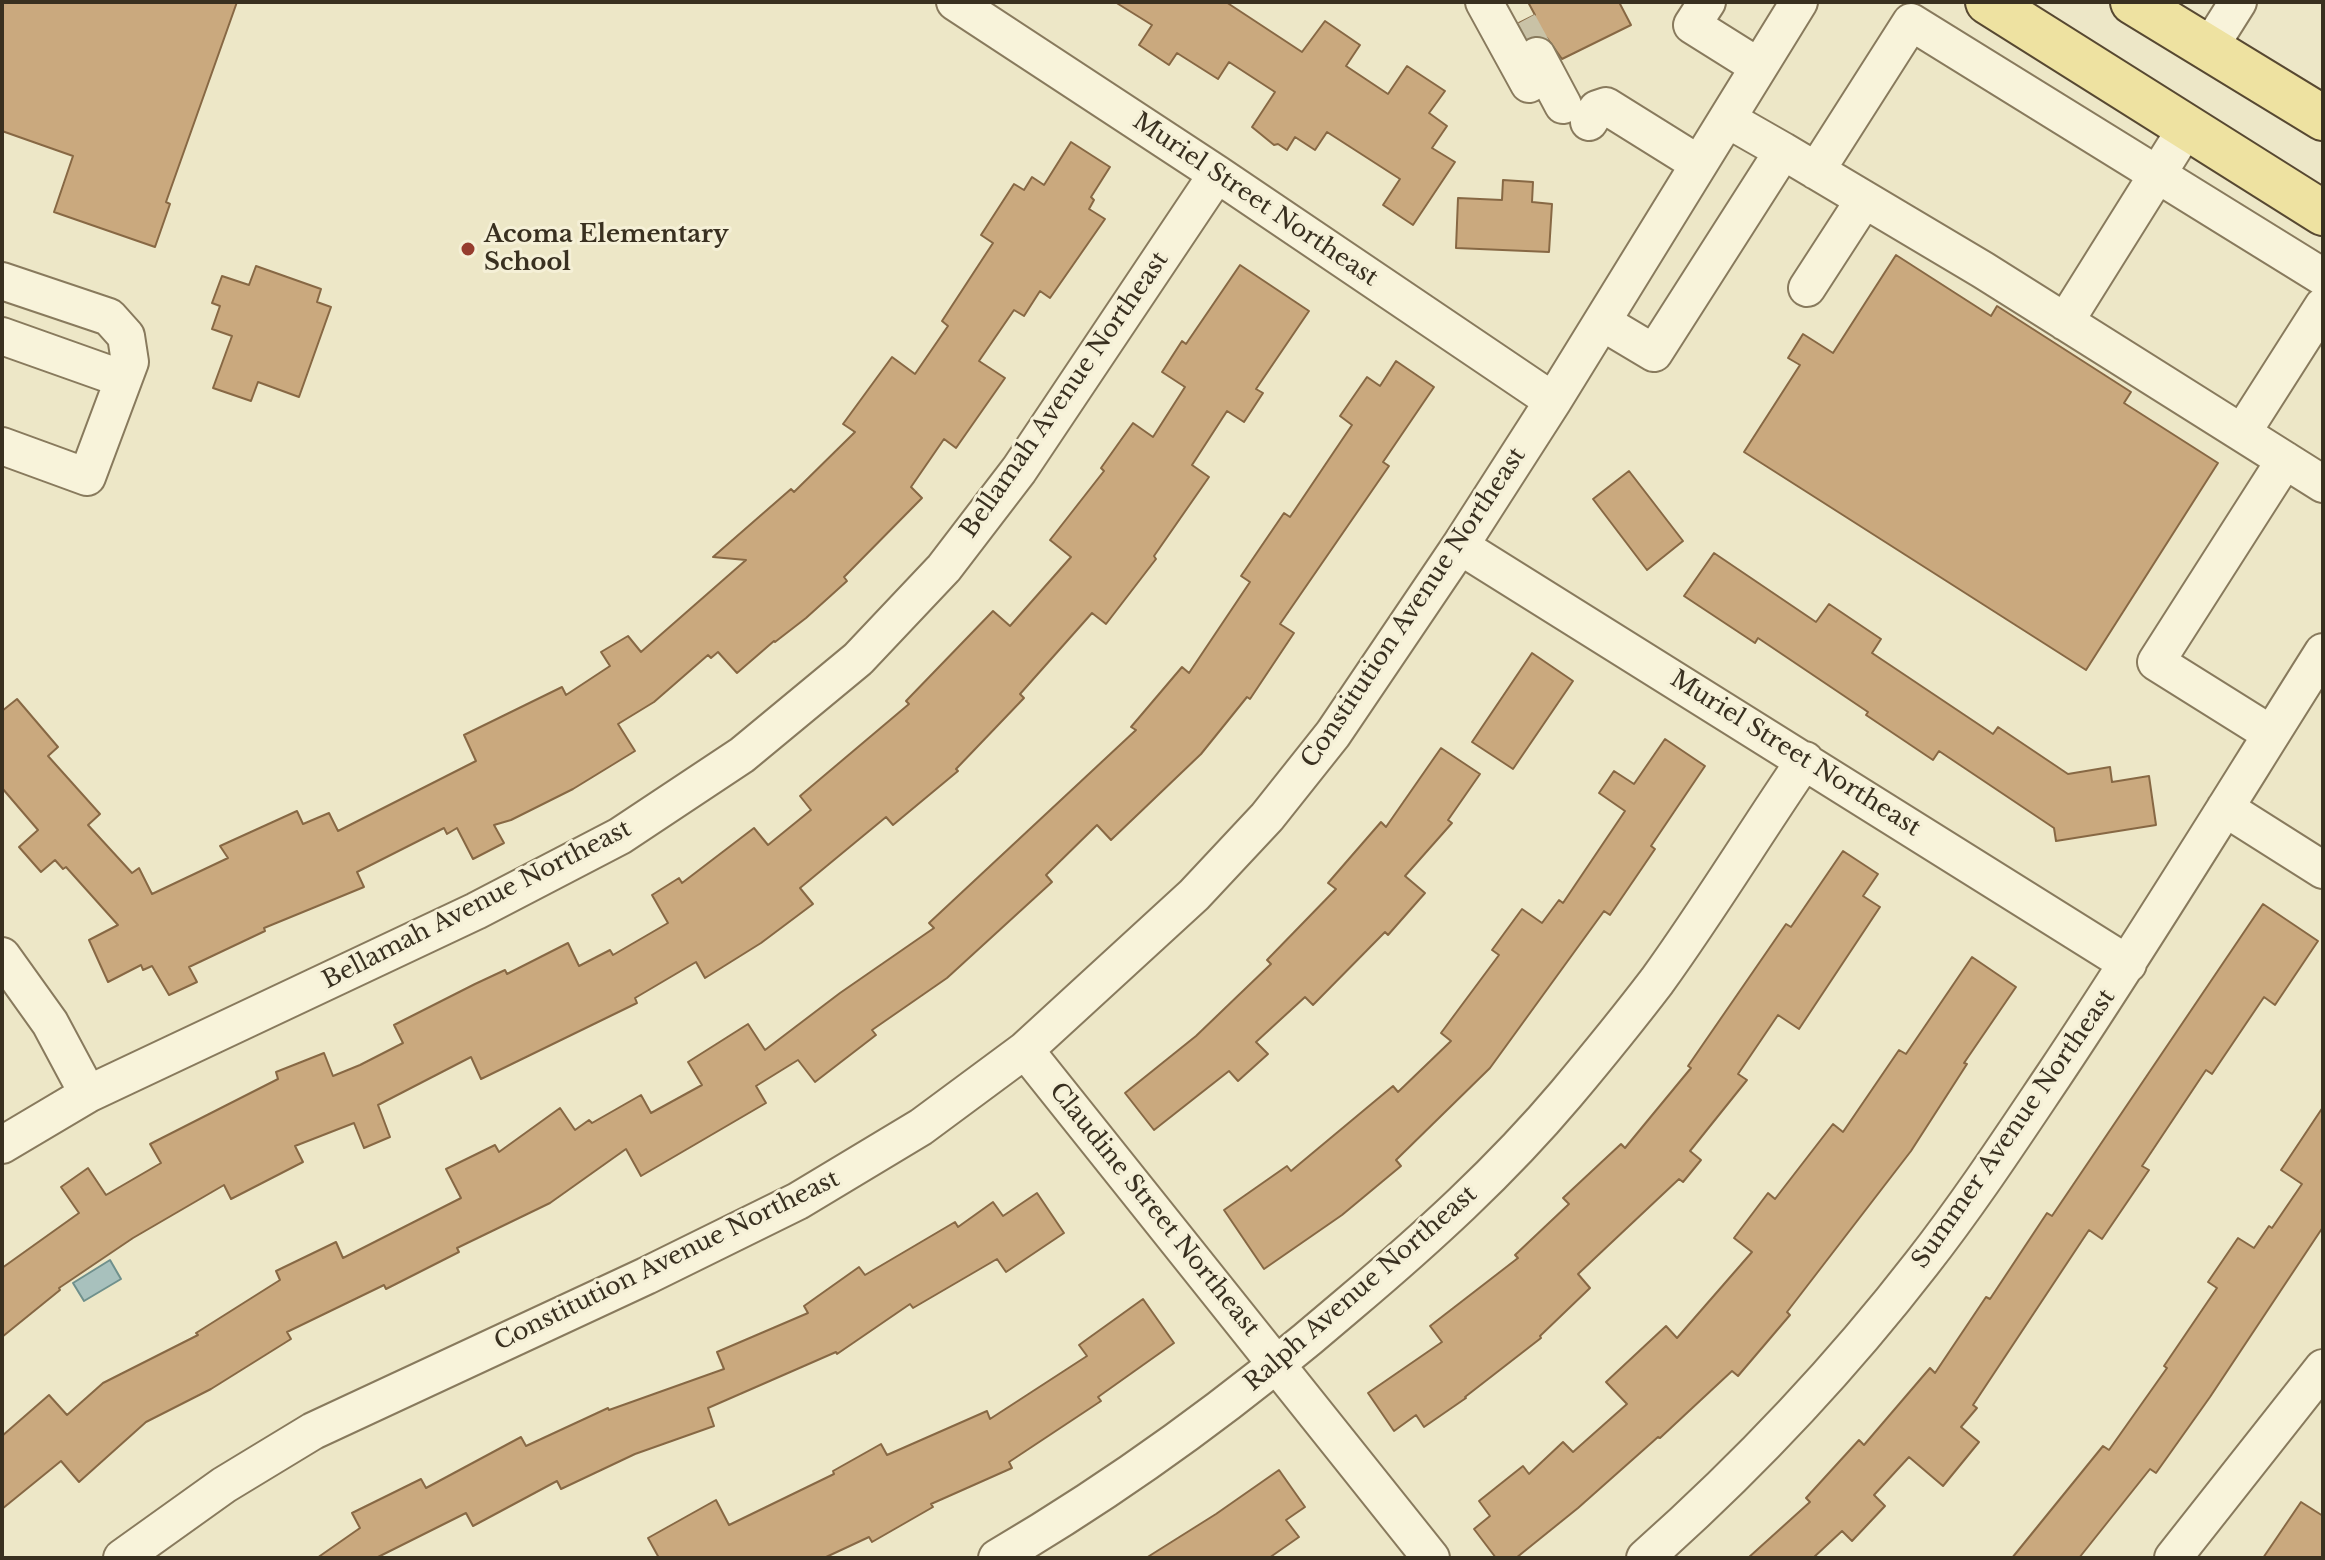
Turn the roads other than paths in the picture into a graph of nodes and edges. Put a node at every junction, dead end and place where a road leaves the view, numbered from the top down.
1 (955, 2) edge
2 (1484, 2) edge
3 (1707, 2) edge
4 (1799, 2) edge
5 (1988, 2) edge
6 (2133, 2) edge
7 (2238, 2) edge
8 (2209, 48) junction
9 (1759, 67) junction
10 (2320, 109) edge
11 (1727, 119) junction
12 (2187, 127) junction
13 (1783, 151) junction
14 (1699, 164) junction
15 (1816, 171) junction
16 (1217, 174) junction
17 (2157, 174) junction
18 (1864, 200) junction
19 (2323, 213) edge
20 (2323, 277) edge
21 (2, 281) edge
22 (1807, 288) dead end
23 (2323, 306) edge
24 (1602, 322) junction
25 (2065, 322) junction
26 (2, 336) edge
27 (123, 379) junction
28 (1553, 401) junction
29 (2242, 433) junction
30 (2, 446) edge
31 (2285, 460) junction
32 (2323, 484) edge
33 (1460, 546) junction
34 (2323, 652) edge
35 (2271, 734) junction
36 (1805, 760) junction
37 (2225, 808) junction
38 (2323, 870) edge
39 (2, 956) edge
40 (2128, 964) junction
41 (1025, 1050) junction
42 (88, 1094) junction
43 (2, 1145) edge
44 (1278, 1365) junction
45 (2323, 1368) edge
46 (122, 1558) edge
47 (997, 1558) edge
48 (1431, 1558) edge
49 (1645, 1558) edge
50 (2173, 1558) edge

1 - 16 street, Muriel Street Northeast
2 - 14 street
3 - 9 street
4 - 9 street, Constitution Avenue Northeast
5 - 12 main road
6 - 8 main road
7 - 8 street
8 - 10 main road
9 - 11 street, Constitution Avenue Northeast
11 - 13 street
11 - 14 street, Constitution Avenue Northeast
12 - 17 street
12 - 19 main road
13 - 15 street
13 - 24 street
14 - 24 street, Constitution Avenue Northeast
15 - 17 street
15 - 18 street
16 - 28 street, Muriel Street Northeast
16 - 42 street, Bellamah Avenue Northeast
17 - 20 street
17 - 25 street
18 - 22 street
18 - 25 street
21 - 27 street
23 - 29 street
24 - 28 street, Constitution Avenue Northeast
25 - 29 street
26 - 27 street
27 - 30 street
28 - 33 street, Constitution Avenue Northeast
29 - 31 street
31 - 32 street
31 - 35 street
33 - 36 street, Muriel Street Northeast
33 - 41 street, Constitution Avenue Northeast
34 - 35 street, Summer Avenue Northeast
35 - 37 street, Summer Avenue Northeast
36 - 40 street, Muriel Street Northeast
36 - 44 street, Ralph Avenue Northeast
37 - 38 street
37 - 40 street, Summer Avenue Northeast
39 - 42 street
40 - 49 street, Summer Avenue Northeast
41 - 44 street, Claudine Street Northeast
41 - 46 street, Constitution Avenue Northeast
42 - 43 street, Bellamah Avenue Northeast
44 - 47 street, Ralph Avenue Northeast
44 - 48 street, Claudine Street Northeast
45 - 50 street

